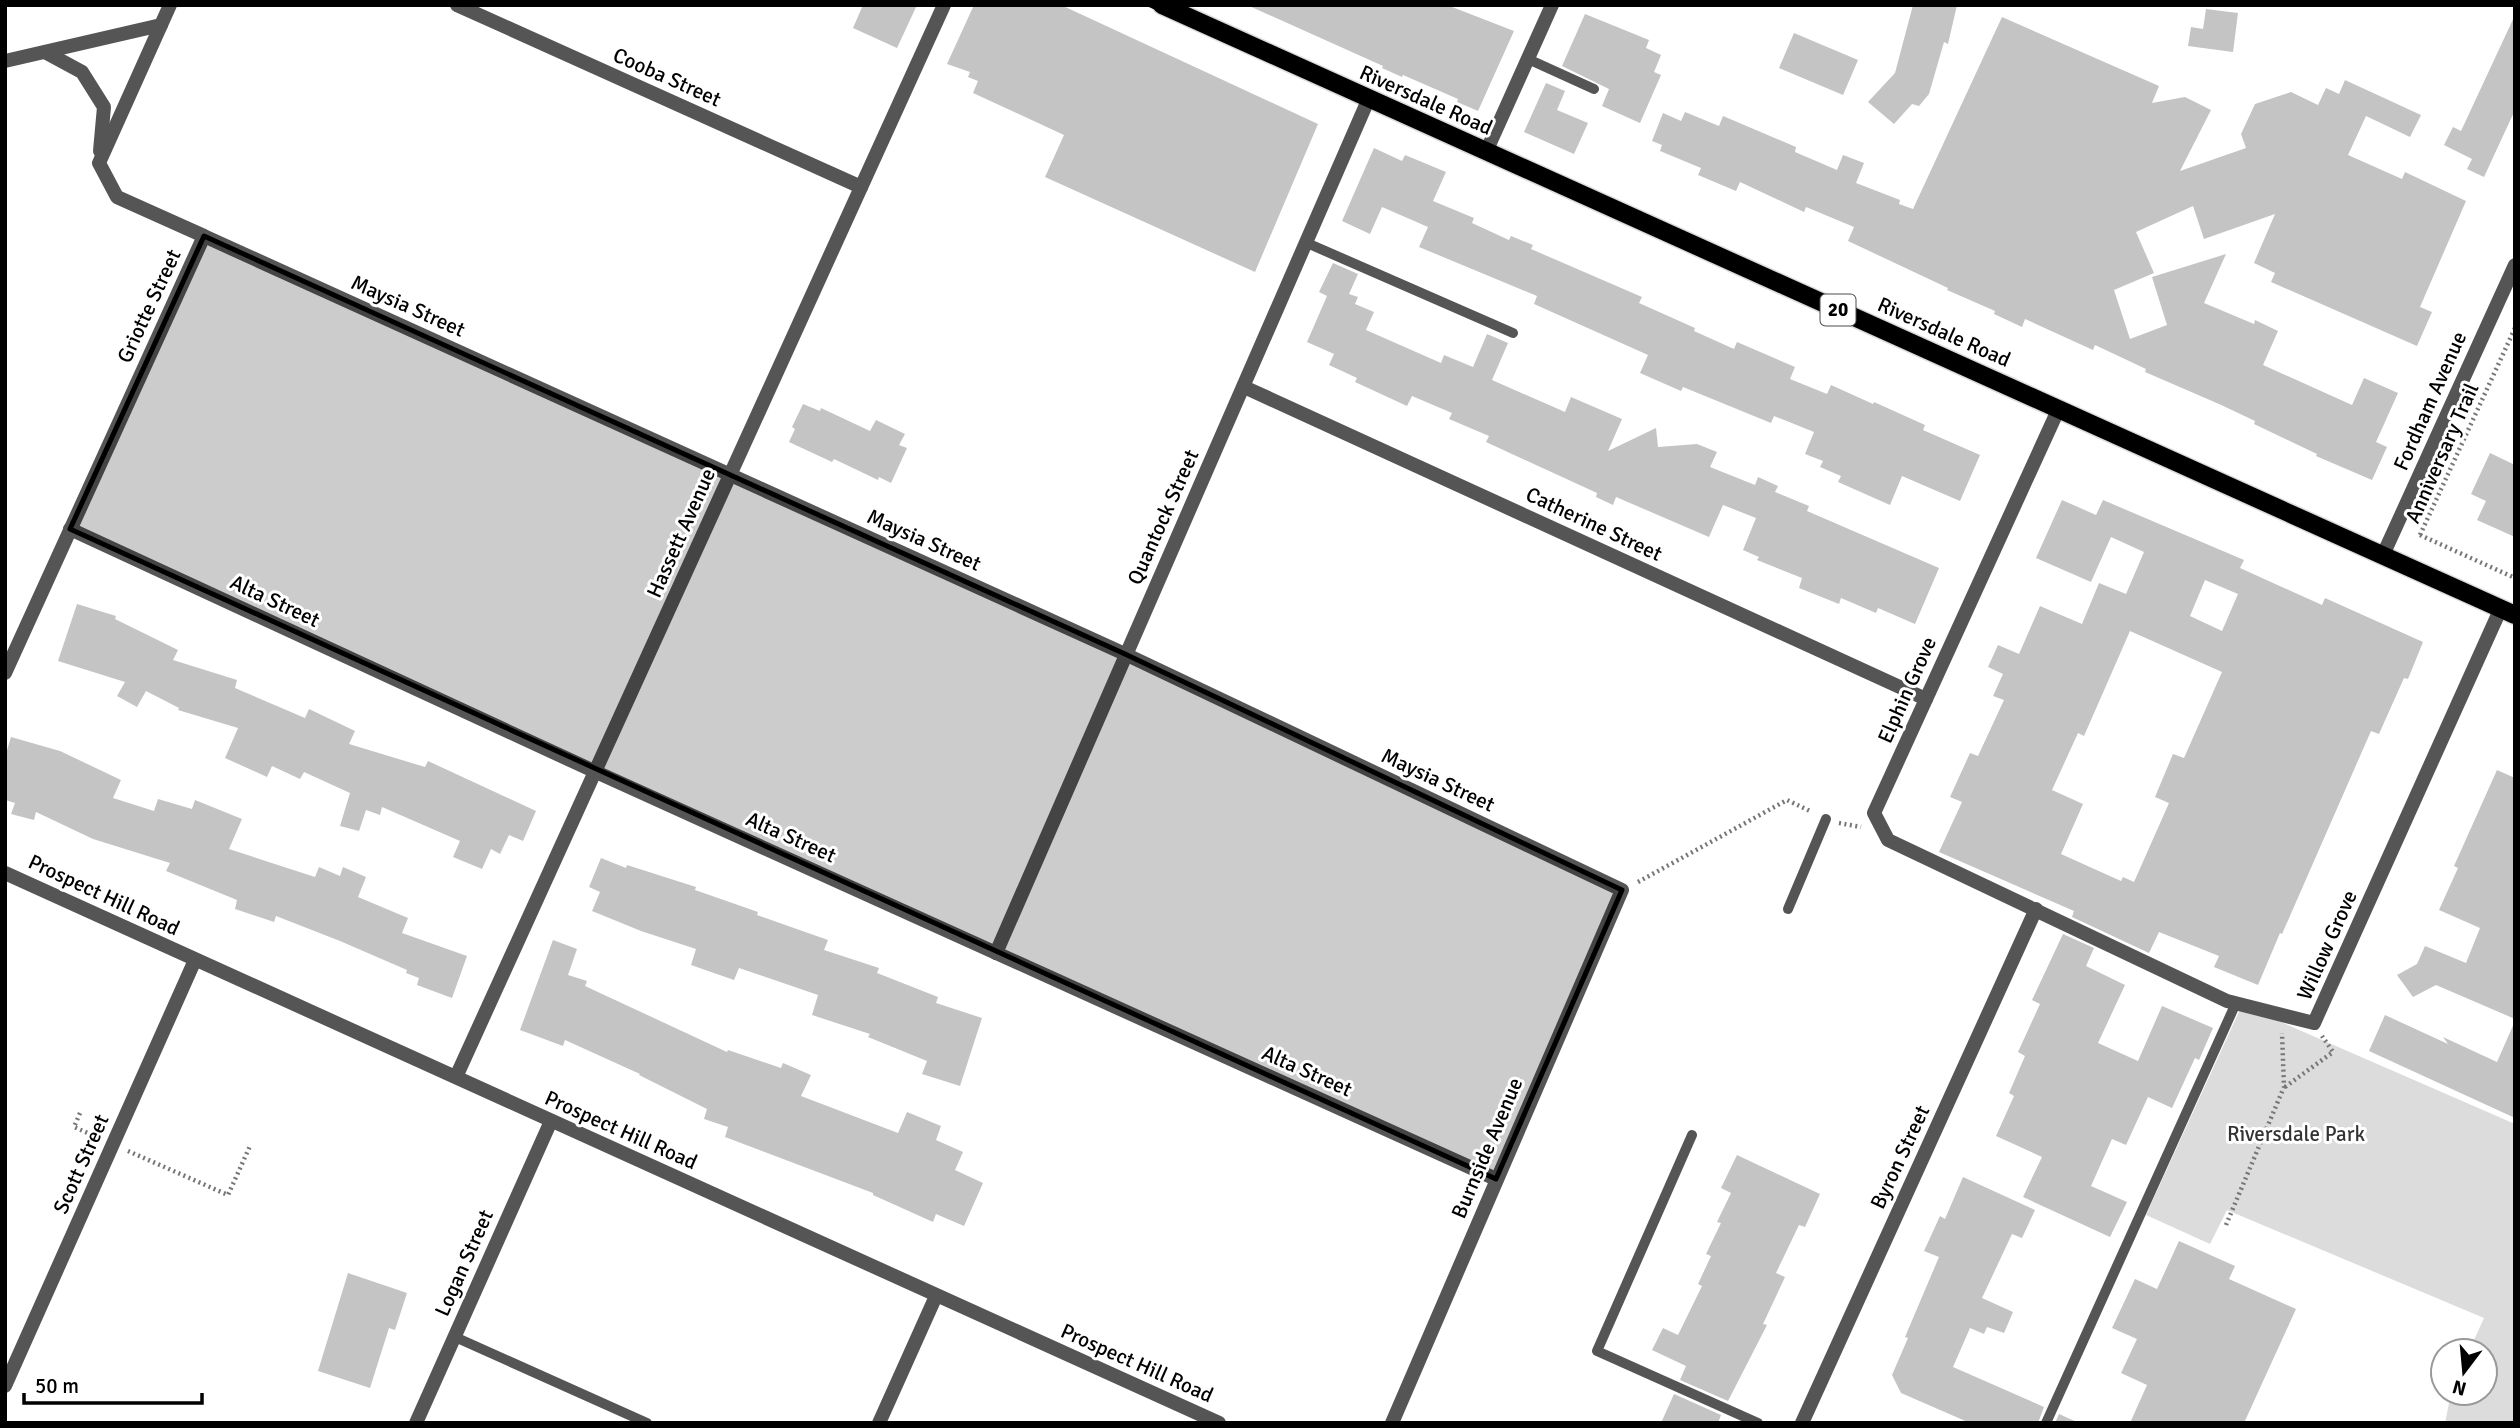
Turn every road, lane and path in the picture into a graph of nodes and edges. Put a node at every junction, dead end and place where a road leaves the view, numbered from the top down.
1 (170, 5) edge
2 (457, 5) edge
3 (944, 5) edge
4 (1162, 5) edge
5 (1551, 5) edge
6 (160, 25) junction
7 (45, 52) junction
8 (1528, 59) junction
9 (5, 61) edge
10 (1594, 89) dead end
11 (1369, 98) junction
12 (1486, 152) junction
13 (99, 163) junction
14 (861, 187) junction
15 (204, 236) junction
16 (1307, 243) junction
17 (2515, 265) edge
18 (2515, 328) edge
19 (1513, 333) dead end
20 (1244, 387) junction
21 (2059, 408) junction
22 (730, 475) junction
23 (70, 529) junction
24 (2383, 555) junction
25 (2515, 578) edge
26 (2508, 612) edge
27 (1125, 654) junction
28 (5, 673) edge
29 (1926, 699) junction
30 (596, 772) junction
31 (1826, 819) junction
32 (1883, 830) junction
33 (5, 873) edge
34 (1622, 890) junction
35 (1788, 909) dead end
36 (2036, 909) junction
37 (996, 953) junction
38 (195, 960) junction
39 (2236, 1003) junction
40 (2281, 1015) junction
41 (2314, 1023) junction
42 (456, 1077) junction
43 (2284, 1087) junction
44 (80, 1113) dead end
45 (551, 1121) junction
46 (1692, 1135) dead end
47 (113, 1144) junction
48 (250, 1146) dead end
49 (1496, 1179) junction
50 (2227, 1225) dead end
51 (936, 1296) junction
52 (455, 1337) junction
53 (5, 1386) edge
54 (416, 1423) edge
55 (647, 1423) edge
56 (879, 1423) edge
57 (1219, 1423) edge
58 (1392, 1423) edge
59 (1758, 1423) edge
60 (1802, 1423) edge
61 (2046, 1423) edge

1 - 6 street
2 - 14 street, Cooba Street
3 - 14 street, Hassett Avenue
4 - 11 main road, Riversdale Road / 20
5 - 8 street
6 - 7 street
6 - 13 street
7 - 9 street
7 - 13 street
8 - 10 lane
8 - 12 street
11 - 12 main road, Riversdale Road / 20
11 - 16 street, Quantock Street
12 - 21 main road, Riversdale Road / 20
13 - 15 street, Griotte Street
14 - 22 street, Hassett Avenue
15 - 22 street, Maysia Street
15 - 23 street, Griotte Street
16 - 19 lane
16 - 20 street, Quantock Street
17 - 24 street, Fordham Avenue
18 - 25 path, Anniversary Trail
20 - 27 street, Quantock Street
20 - 29 street, Catherine Street
21 - 24 main road, Riversdale Road / 20
21 - 29 street, Elphin Grove
22 - 27 street, Maysia Street
22 - 30 street, Hassett Avenue
23 - 28 street, Griotte Street
23 - 30 street, Alta Street
24 - 26 main road, Riversdale Road / 20
26 - 41 street, Willow Grove
27 - 34 street, Maysia Street
27 - 37 street, Quantock Street
29 - 32 street, Elphin Grove
30 - 37 street, Alta Street
30 - 42 street, Hassett Avenue
31 - 32 path
31 - 34 path
31 - 35 lane
32 - 36 street
33 - 38 street, Prospect Hill Road
34 - 49 street, Burnside Avenue
36 - 39 street, Willow Grove
36 - 60 street, Byron Street
37 - 49 street, Alta Street
38 - 42 street, Prospect Hill Road
38 - 47 street, Scott Street
39 - 40 street, Willow Grove
39 - 61 lane
40 - 41 street, Willow Grove
40 - 43 path
41 - 43 path
42 - 45 street, Prospect Hill Road
43 - 50 path
44 - 47 path
45 - 51 street, Prospect Hill Road
45 - 52 street, Logan Street
46 - 59 lane
47 - 48 path
47 - 53 street, Scott Street
49 - 58 street, Burnside Avenue
51 - 56 street
51 - 57 street, Prospect Hill Road
52 - 54 street, Logan Street
52 - 55 lane

